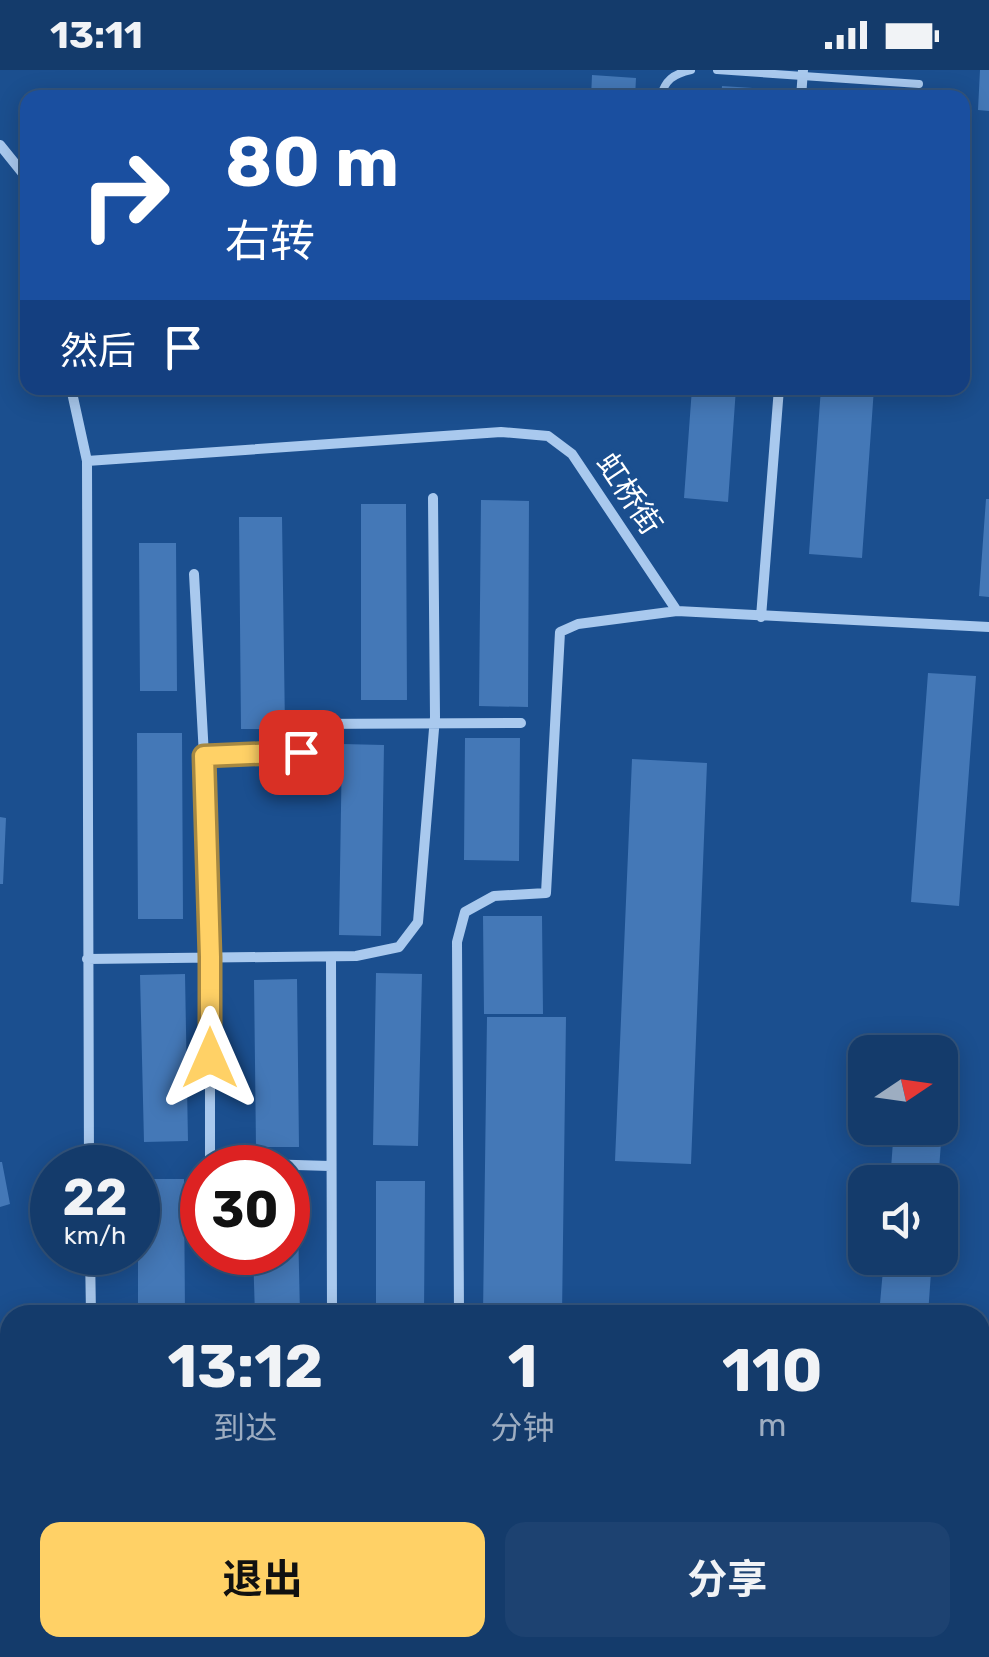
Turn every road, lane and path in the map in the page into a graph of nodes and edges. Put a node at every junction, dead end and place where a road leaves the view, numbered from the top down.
1 (691, 70) edge
2 (717, 70) edge
3 (803, 73) edge
4 (920, 84) dead end
5 (662, 90) edge
6 (0, 145) edge
7 (20, 169) edge
8 (73, 395) edge
9 (778, 395) edge
10 (87, 461) junction
11 (433, 498) dead end
12 (194, 574) dead end
13 (677, 611) junction
14 (761, 616) junction
15 (989, 628) edge
16 (521, 723) dead end
17 (434, 724) junction
18 (204, 756) junction
19 (331, 956) junction
20 (210, 957) junction
21 (87, 958) junction
22 (89, 1145) edge
23 (330, 1166) junction
24 (90, 1275) edge
25 (91, 1305) edge
26 (332, 1305) edge
27 (460, 1305) edge

1 - 5 lane
2 - 3 lane
3 - 4 lane
6 - 7 street
8 - 10 street
9 - 14 street
10 - 13 street, 虹桥街
10 - 21 street
11 - 17 street
12 - 18 street
13 - 14 street
13 - 27 street
14 - 15 street
16 - 17 street
17 - 18 street
17 - 19 street
18 - 20 street
19 - 20 street
19 - 23 street
20 - 21 street
20 - 23 street
21 - 22 street
23 - 26 street
24 - 25 street

